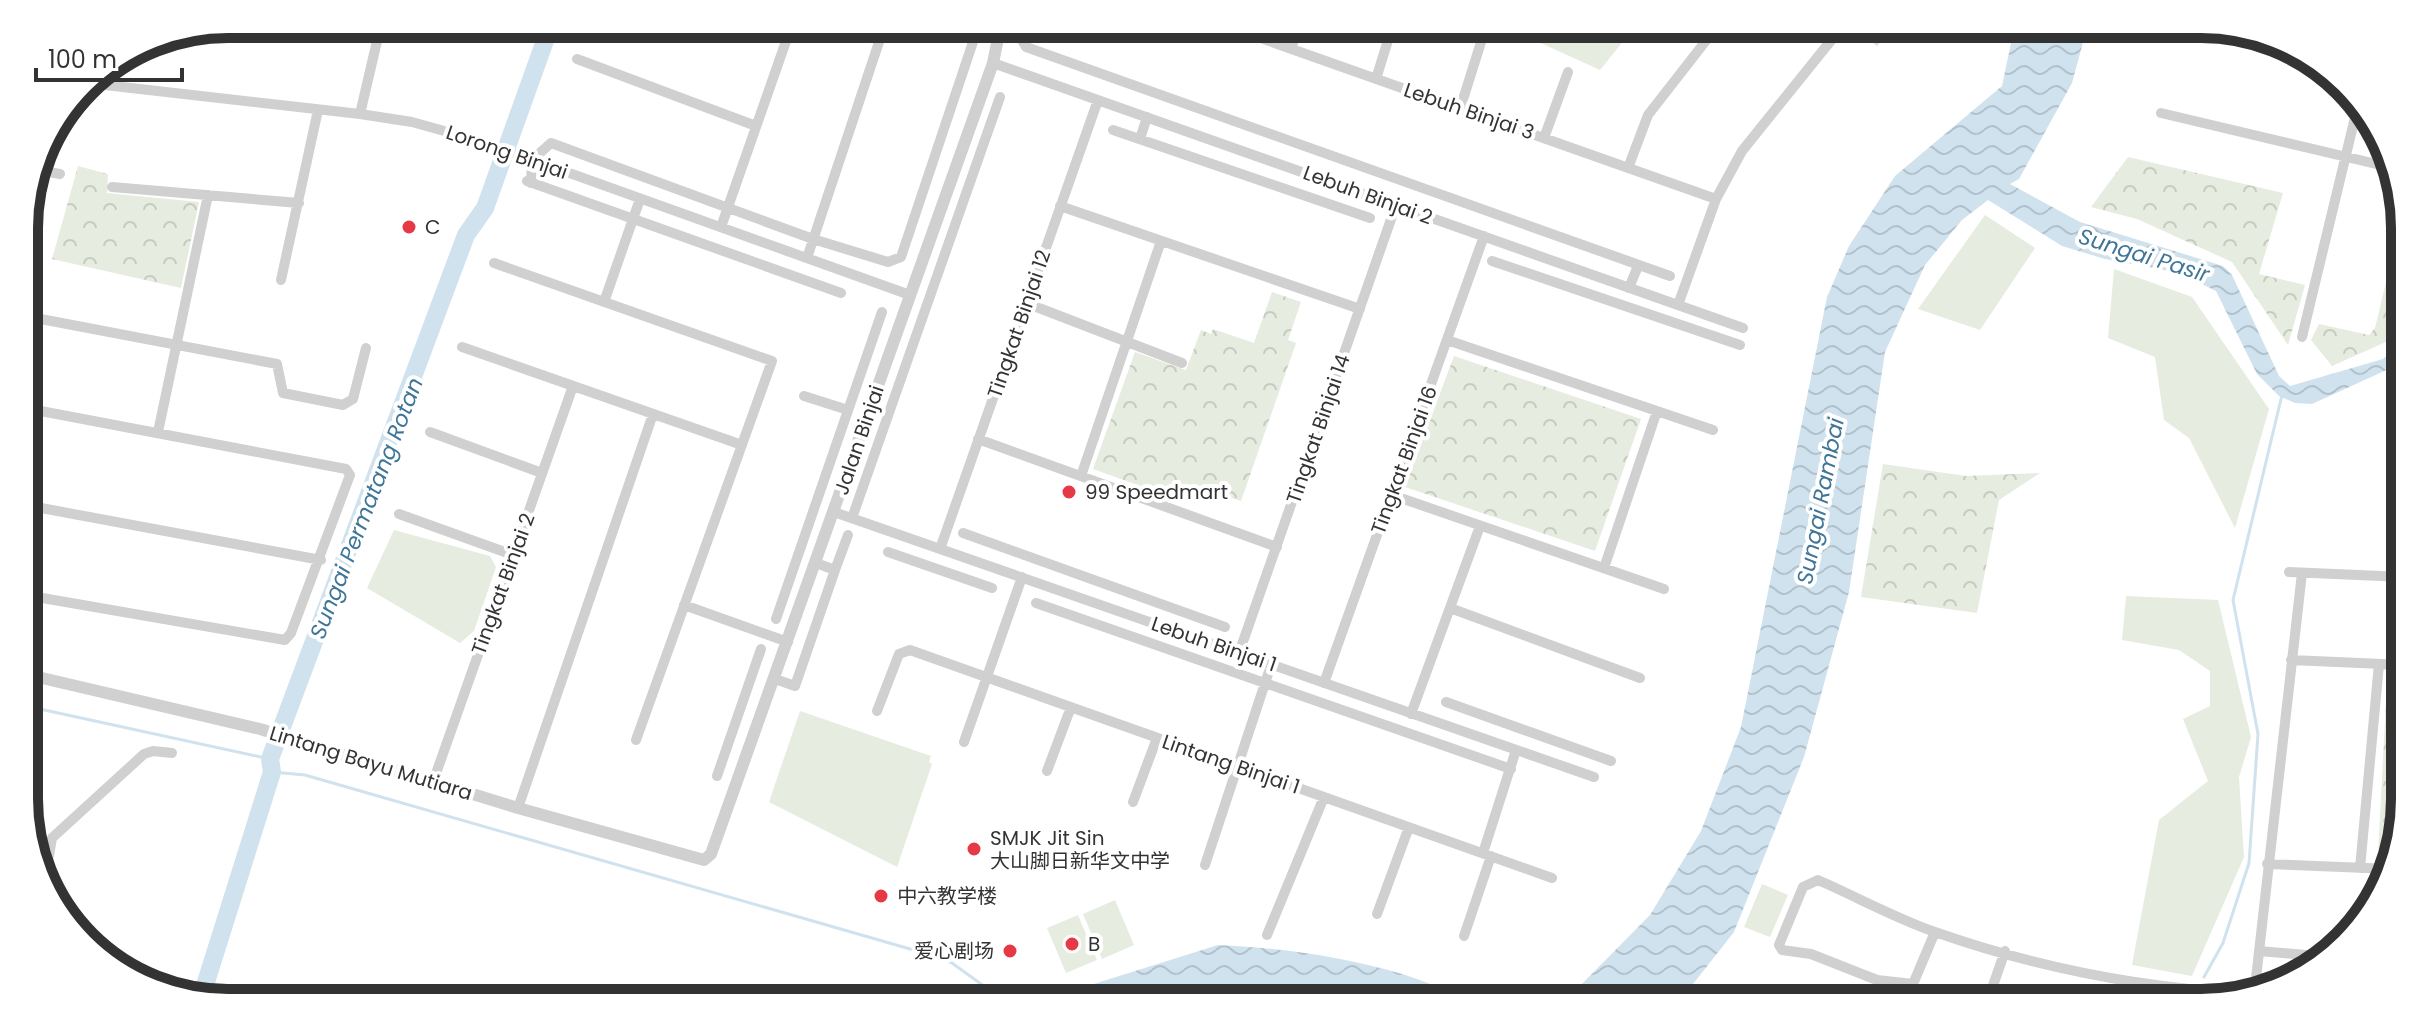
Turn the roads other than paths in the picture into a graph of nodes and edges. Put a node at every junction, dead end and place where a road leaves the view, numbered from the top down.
1 (378, 38) edge
2 (787, 38) edge
3 (880, 38) edge
4 (974, 38) edge
5 (998, 38) edge
6 (1021, 38) edge
7 (1260, 38) edge
8 (1295, 38) edge
9 (1389, 38) edge
10 (1708, 38) edge
11 (1833, 38) dead end
12 (1482, 39) dead end
13 (1291, 49) junction
14 (577, 59) dead end
15 (993, 63) junction
16 (1568, 72) dead end
17 (1376, 79) junction
18 (103, 85) edge
19 (1000, 97) dead end
20 (1098, 100) junction
21 (1460, 109) junction
22 (318, 110) junction
23 (2161, 113) dead end
24 (360, 114) junction
25 (1147, 117) junction
26 (2355, 117) edge
27 (972, 118) junction
28 (990, 123) junction
29 (756, 126) junction
30 (1113, 130) dead end
31 (1544, 138) junction
32 (1140, 139) junction
33 (2345, 157) junction
34 (528, 158) junction
35 (2380, 165) edge
36 (1628, 168) junction
37 (46, 172) edge
38 (60, 174) dead end
39 (1342, 186) junction
40 (112, 187) dead end
41 (208, 195) junction
42 (640, 199) junction
43 (1716, 199) junction
44 (299, 203) junction
45 (1335, 205) junction
46 (1396, 205) junction
47 (1060, 206) junction
48 (727, 209) junction
49 (916, 216) junction
50 (1370, 218) dead end
51 (633, 219) junction
52 (696, 219) junction
53 (935, 223) junction
54 (721, 227) junction
55 (1484, 236) junction
56 (689, 239) junction
57 (813, 239) junction
58 (1161, 241) junction
59 (791, 253) junction
60 (807, 258) junction
61 (1492, 261) dead end
62 (494, 263) dead end
63 (1638, 266) junction
64 (785, 273) junction
65 (1670, 276) dead end
66 (281, 280) dead end
67 (1629, 288) junction
68 (841, 293) dead end
69 (910, 295) junction
70 (604, 302) junction
71 (1026, 303) junction
72 (1678, 305) junction
73 (1360, 309) junction
74 (882, 312) dead end
75 (38, 318) edge
76 (1743, 328) dead end
77 (2302, 337) dead end
78 (1447, 340) junction
79 (1127, 342) junction
80 (175, 344) junction
81 (1740, 345) dead end
82 (462, 347) dead end
83 (366, 348) dead end
84 (868, 354) junction
85 (887, 361) junction
86 (1182, 363) dead end
87 (573, 386) junction
88 (804, 396) dead end
89 (38, 410) edge
90 (848, 410) junction
91 (1657, 411) junction
92 (653, 414) junction
93 (1713, 430) dead end
94 (158, 432) junction
95 (430, 432) dead end
96 (861, 436) junction
97 (978, 439) junction
98 (878, 442) junction
99 (742, 445) junction
100 (542, 473) junction
101 (1081, 476) junction
102 (1392, 495) junction
103 (38, 507) edge
104 (834, 512) junction
105 (399, 514) dead end
106 (852, 518) junction
107 (1480, 526) junction
108 (963, 533) dead end
109 (848, 535) dead end
110 (996, 545) junction
111 (1277, 547) junction
112 (940, 549) junction
113 (888, 552) dead end
114 (513, 555) junction
115 (321, 560) junction
116 (976, 561) junction
117 (816, 563) junction
118 (988, 565) junction
119 (1604, 568) junction
120 (835, 570) junction
121 (2289, 572) dead end
122 (2302, 573) junction
123 (790, 576) junction
124 (2391, 576) edge
125 (1022, 577) junction
126 (970, 580) junction
127 (809, 582) junction
128 (992, 588) dead end
129 (1664, 589) dead end
130 (38, 597) edge
131 (1036, 603) dead end
132 (684, 605) junction
133 (1450, 608) junction
134 (1192, 615) junction
135 (776, 619) dead end
136 (1225, 627) dead end
137 (1185, 634) junction
138 (788, 642) junction
139 (761, 649) dead end
140 (1239, 653) junction
141 (2291, 660) junction
142 (2379, 664) junction
143 (2391, 664) edge
144 (1271, 665) junction
145 (38, 677) edge
146 (986, 678) junction
147 (1640, 678) dead end
148 (775, 679) junction
149 (1265, 683) junction
150 (1324, 683) junction
151 (747, 690) junction
152 (769, 697) junction
153 (1446, 702) dead end
154 (1071, 707) junction
155 (877, 711) dead end
156 (1476, 713) junction
157 (1411, 714) junction
158 (1468, 733) junction
159 (1157, 738) junction
160 (636, 740) dead end
161 (964, 742) dead end
162 (1516, 750) junction
163 (172, 753) dead end
164 (1611, 761) dead end
165 (1237, 766) junction
166 (1511, 769) junction
167 (1047, 771) dead end
168 (717, 776) dead end
169 (1594, 777) dead end
170 (433, 782) junction
171 (1324, 797) junction
172 (1133, 802) dead end
173 (518, 808) junction
174 (1409, 827) junction
175 (711, 854) joint
176 (1487, 855) junction
177 (47, 858) edge
178 (2267, 864) junction
179 (1205, 865) dead end
180 (2360, 868) junction
181 (2378, 869) edge
182 (1552, 878) dead end
183 (1377, 914) dead end
184 (1935, 932) junction
185 (1267, 935) dead end
186 (1464, 936) dead end
187 (2005, 951) junction
188 (2259, 951) junction
189 (2308, 955) edge
190 (2255, 981) edge
191 (1992, 989) edge
192 (2185, 989) edge

1 - 24 street
2 - 29 street
3 - 57 street
4 - 49 street
5 - 15 street, Jalan Binjai
6 - 63 street, Lebuh Binjai 2
7 - 13 street, Lebuh Binjai 3
8 - 13 street
9 - 17 street
10 - 36 street
11 - 43 street
12 - 21 street
13 - 17 street, Lebuh Binjai 3
14 - 29 street
15 - 20 street, Lebuh Binjai 2
15 - 27 street, Jalan Binjai
16 - 31 street
17 - 21 street, Lebuh Binjai 3
18 - 22 street, Lorong Binjai
19 - 28 street
20 - 25 street, Lebuh Binjai 2
20 - 47 street, Tingkat Binjai 12
21 - 31 street, Lebuh Binjai 3
22 - 24 street, Lorong Binjai
22 - 44 street
23 - 33 street
24 - 34 street, Lorong Binjai
25 - 32 street
25 - 39 street, Lebuh Binjai 2
26 - 33 street
27 - 28 street
27 - 53 street, Jalan Binjai
28 - 98 street
29 - 48 street
30 - 32 street
31 - 36 street, Lebuh Binjai 3
32 - 45 street
33 - 35 street
33 - 77 street
34 - 42 street, Lorong Binjai
34 - 48 street
34 - 51 street
36 - 43 street, Lebuh Binjai 3
37 - 38 street
39 - 45 street
39 - 46 street, Lebuh Binjai 2
40 - 41 street
41 - 44 street
41 - 80 street
42 - 51 street
42 - 52 street, Lorong Binjai
43 - 72 street
44 - 66 street
45 - 50 street
46 - 55 street, Lebuh Binjai 2
46 - 73 street, Tingkat Binjai 14
47 - 58 street
47 - 71 street, Tingkat Binjai 12
48 - 54 street
48 - 57 street
49 - 53 street
49 - 57 street
51 - 56 street
51 - 70 street
52 - 54 street, Lorong Binjai
52 - 56 street
53 - 69 street, Jalan Binjai
54 - 59 street, Lorong Binjai
55 - 67 street, Lebuh Binjai 2
55 - 78 street, Tingkat Binjai 16
56 - 64 street
57 - 60 street
58 - 73 street
58 - 79 street
59 - 60 street, Lorong Binjai
59 - 64 street
60 - 69 street, Lorong Binjai
61 - 81 street
62 - 70 street
63 - 65 street, Lebuh Binjai 2
63 - 67 street
64 - 68 street
67 - 72 street, Lebuh Binjai 2
69 - 85 street, Jalan Binjai
70 - 99 street
71 - 79 street
71 - 97 street, Tingkat Binjai 12
72 - 76 street, Lebuh Binjai 2
73 - 111 street, Tingkat Binjai 14
74 - 84 street
75 - 80 street
78 - 91 street
78 - 102 street, Tingkat Binjai 16
79 - 86 street
79 - 101 street
80 - 83 street
80 - 94 street
82 - 87 street
84 - 85 street
84 - 90 street
85 - 96 street, Jalan Binjai
87 - 92 street
87 - 100 street, Tingkat Binjai 2
88 - 90 street
89 - 94 street
90 - 123 street
91 - 93 street
91 - 119 street
92 - 99 street
92 - 173 street
94 - 115 street
95 - 100 street
96 - 98 street
96 - 104 street, Jalan Binjai
97 - 101 street
97 - 112 street, Tingkat Binjai 12
98 - 106 street
99 - 132 street
100 - 114 street, Tingkat Binjai 2
101 - 111 street
102 - 107 street
102 - 150 street, Tingkat Binjai 16
103 - 115 street
104 - 106 street, Lebuh Binjai 1
104 - 117 street, Jalan Binjai
105 - 114 street
106 - 112 street, Lebuh Binjai 1
107 - 119 street
107 - 133 street
108 - 110 street
109 - 120 street
110 - 118 street
110 - 134 street
111 - 140 street, Tingkat Binjai 14
112 - 116 street, Lebuh Binjai 1
113 - 126 street
114 - 170 street, Tingkat Binjai 2
115 - 130 street
116 - 118 street, Lebuh Binjai 1
116 - 126 street
117 - 120 street
117 - 127 street, Jalan Binjai
118 - 125 street, Lebuh Binjai 1
119 - 129 street
120 - 148 street
121 - 122 street
122 - 124 street
122 - 141 street
123 - 127 street
123 - 135 street
125 - 137 street, Lebuh Binjai 1
125 - 146 street
126 - 128 street
127 - 138 street, Jalan Binjai
131 - 149 street, Lebuh Binjai 1
132 - 138 street
132 - 160 street
133 - 147 street
133 - 157 street
134 - 136 street
134 - 137 street
137 - 140 street, Lebuh Binjai 1
138 - 148 street, Jalan Binjai
139 - 151 street
140 - 144 street, Lebuh Binjai 1
141 - 142 street
141 - 178 street
142 - 143 street
142 - 180 street
144 - 149 street
144 - 150 street, Lebuh Binjai 1
145 - 170 street, Lintang Bayu Mutiara
146 - 154 street, Lintang Binjai 1
146 - 155 street, Lintang Binjai 1
146 - 161 street
148 - 152 street, Jalan Binjai
149 - 165 street
149 - 166 street, Lebuh Binjai 1
150 - 157 street, Lebuh Binjai 1
151 - 152 street
151 - 168 street
152 - 175 street, Jalan Binjai
153 - 156 street
154 - 159 street, Lintang Binjai 1
154 - 167 street
156 - 158 street
156 - 164 street
157 - 158 street, Lebuh Binjai 1
158 - 162 street, Lebuh Binjai 1
159 - 165 street, Lintang Binjai 1
159 - 172 street
162 - 166 street
162 - 169 street, Lebuh Binjai 1
163 - 177 street
165 - 171 street, Lintang Binjai 1
165 - 179 street
166 - 176 street
170 - 173 street, Lintang Bayu Mutiara
171 - 174 street, Lintang Binjai 1
171 - 185 street
173 - 175 street, Lintang Bayu Mutiara
174 - 176 street, Lintang Binjai 1
174 - 183 street
176 - 182 street, Lintang Binjai 1
176 - 186 street
178 - 180 street
178 - 188 street
180 - 181 street
184 - 184 street
184 - 187 street
187 - 191 street
187 - 192 street
188 - 189 street
188 - 190 street

